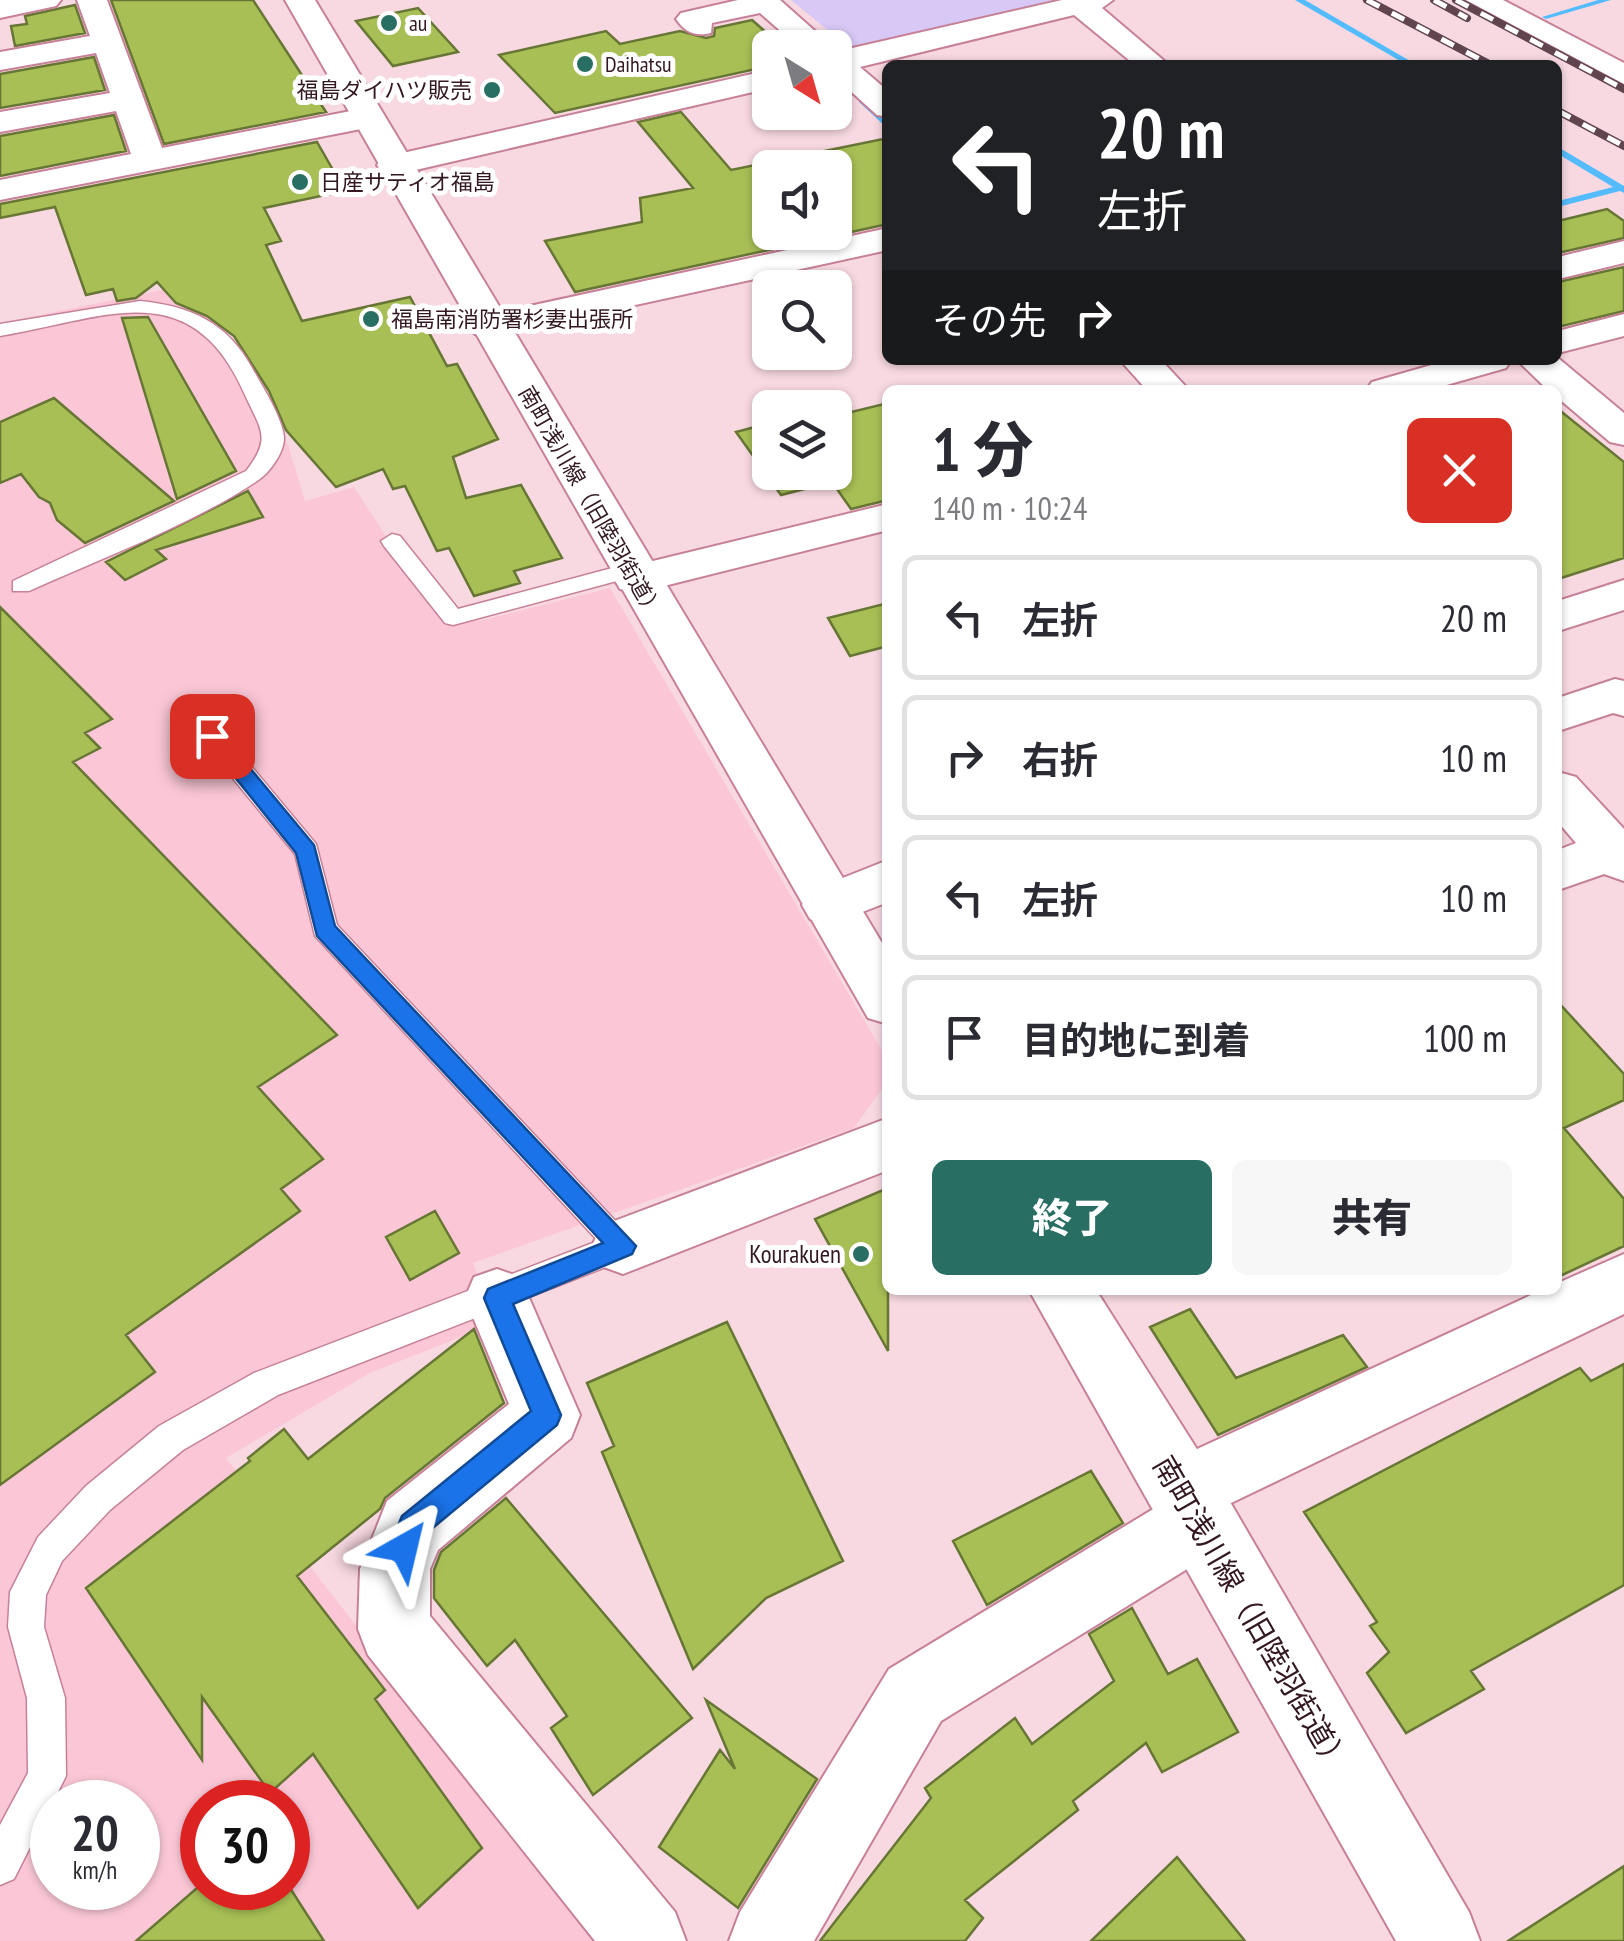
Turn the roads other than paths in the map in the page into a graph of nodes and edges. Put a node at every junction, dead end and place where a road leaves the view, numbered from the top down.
1 (46, 0) edge
2 (92, 0) edge
3 (300, 0) edge
4 (1482, 0) edge
5 (764, 2) edge
6 (1089, 2) edge
7 (0, 9) edge
8 (700, 27) dead end
9 (797, 30) edge
10 (108, 42) junction
11 (1561, 42) junction
12 (852, 55) edge
13 (1624, 58) edge
14 (1149, 60) edge
15 (0, 61) edge
16 (1624, 74) edge
17 (852, 76) edge
18 (752, 83) edge
19 (128, 99) junction
20 (882, 103) edge
21 (366, 118) junction
22 (0, 122) edge
23 (150, 160) junction
24 (394, 165) junction
25 (0, 190) edge
26 (882, 241) edge
27 (1624, 252) edge
28 (1562, 267) edge
29 (1624, 324) edge
30 (488, 326) junction
31 (0, 330) edge
32 (1562, 341) edge
33 (1144, 365) edge
34 (1474, 365) edge
35 (1542, 365) edge
36 (1164, 385) edge
37 (1404, 385) edge
38 (1624, 433) edge
39 (882, 518) edge
40 (392, 542) dead end
41 (634, 575) junction
42 (21, 586) dead end
43 (1624, 596) edge
44 (1562, 615) edge
45 (1624, 700) edge
46 (1562, 714) edge
47 (198, 719) dead end
48 (1600, 825) edge
49 (1562, 866) edge
50 (882, 882) edge
51 (829, 904) junction
52 (882, 992) edge
53 (882, 1145) edge
54 (623, 1246) junction
55 (1624, 1283) edge
56 (1064, 1295) edge
57 (497, 1298) junction
58 (1191, 1506) junction
59 (0, 1865) edge
60 (646, 1941) edge
61 (769, 1941) edge
62 (1440, 1941) edge

1 - 7 street
2 - 10 street
3 - 21 street, 南町浅川線（旧陸羽街道）
4 - 11 street
5 - 8 street
5 - 9 street
6 - 12 street
6 - 14 street
10 - 15 street
10 - 19 street
11 - 13 street
11 - 16 street
17 - 20 street
18 - 24 street
19 - 22 street
19 - 23 street
21 - 23 street
21 - 24 street, 南町浅川線（旧陸羽街道）
23 - 25 street
24 - 30 street, 南町浅川線（旧陸羽街道）
26 - 30 street
27 - 28 street
29 - 32 street
30 - 41 street, 南町浅川線（旧陸羽街道）
31 - 42 lane
33 - 36 street
34 - 37 street
35 - 38 street
39 - 41 street
40 - 41 lane
41 - 51 street, 南町浅川線（旧陸羽街道）
43 - 44 street
45 - 46 street
47 - 54 lane
48 - 49 street
50 - 51 street
51 - 52 street, 南町浅川線（旧陸羽街道）
53 - 54 street
54 - 57 lane
55 - 58 street
56 - 58 street, 南町浅川線（旧陸羽街道）
57 - 59 lane
57 - 60 street
58 - 61 street
58 - 62 street, 南町浅川線（旧陸羽街道）

